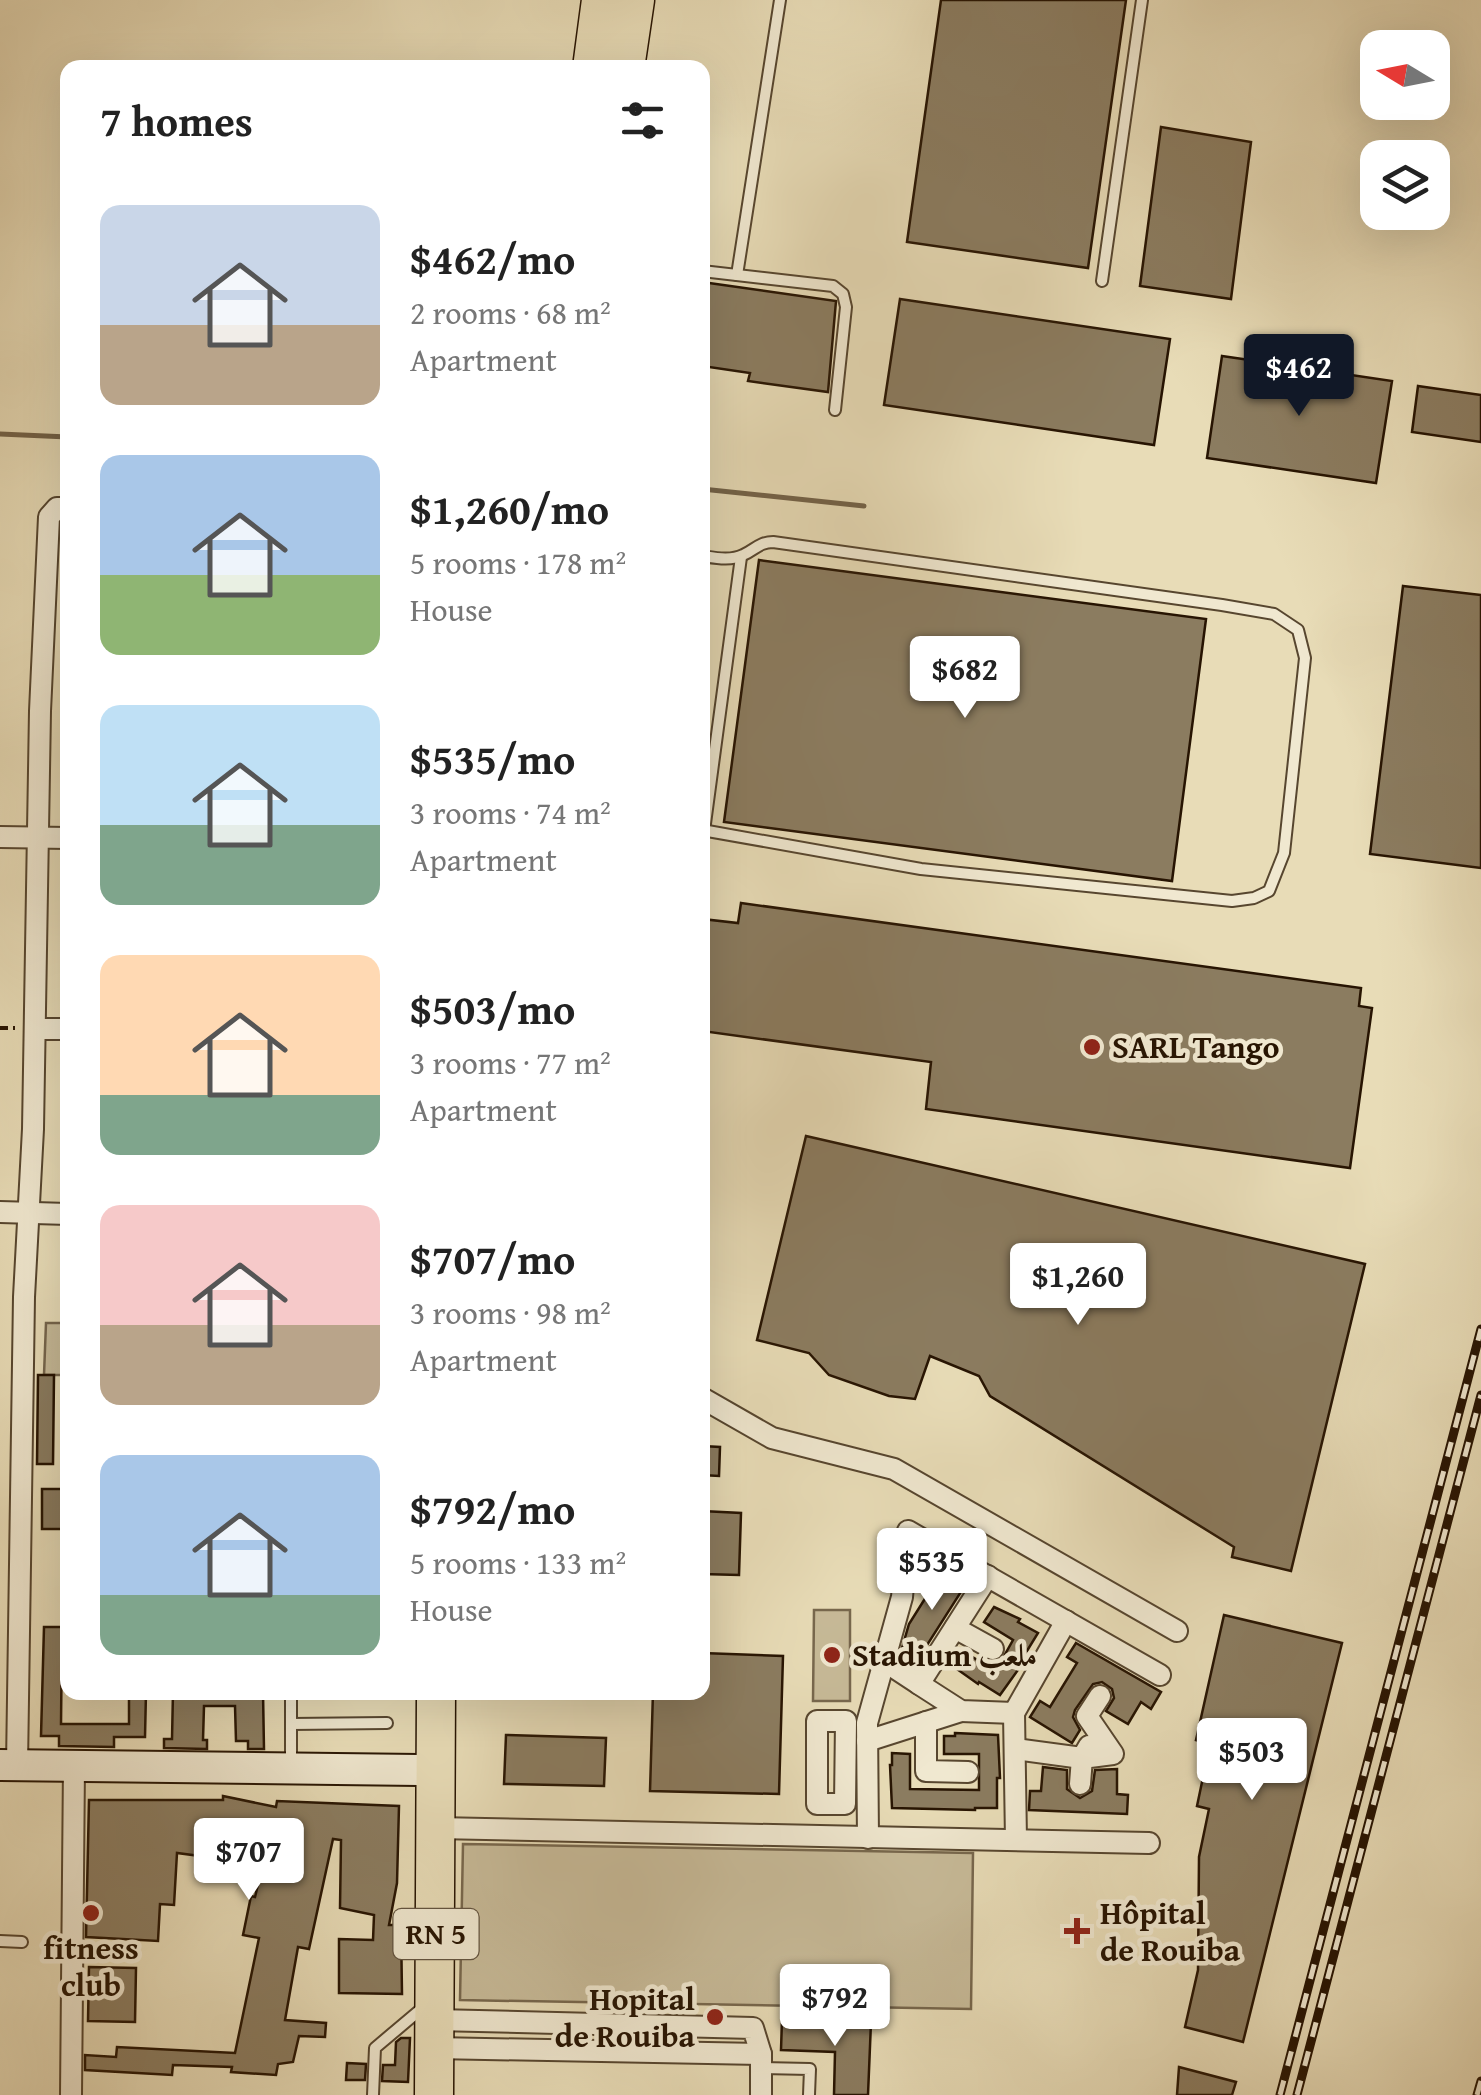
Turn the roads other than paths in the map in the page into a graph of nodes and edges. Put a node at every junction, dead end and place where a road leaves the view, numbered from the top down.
1 (601, 0) edge
2 (635, 0) edge
3 (780, 0) edge
4 (1142, 0) edge
5 (593, 60) edge
6 (626, 60) edge
7 (710, 272) edge
8 (737, 275) junction
9 (1102, 280) dead end
10 (835, 410) dead end
11 (60, 508) edge
12 (742, 556) junction
13 (710, 558) edge
14 (46, 584) junction
15 (60, 584) edge
16 (710, 788) edge
17 (710, 832) edge
18 (0, 837) edge
19 (38, 838) junction
20 (60, 838) edge
21 (35, 1029) junction
22 (60, 1029) edge
23 (0, 1212) edge
24 (30, 1212) junction
25 (60, 1214) edge
26 (710, 1403) edge
27 (988, 1576) junction
28 (1066, 1622) junction
29 (955, 1628) junction
30 (1177, 1631) dead end
31 (993, 1649) dead end
32 (884, 1661) junction
33 (1160, 1675) dead end
34 (919, 1684) junction
35 (1100, 1696) dead end
36 (290, 1700) edge
37 (436, 1700) edge
38 (961, 1711) junction
39 (1014, 1713) junction
40 (387, 1722) dead end
41 (926, 1722) junction
42 (291, 1724) junction
43 (1014, 1749) junction
44 (860, 1755) junction
45 (1082, 1758) junction
46 (817, 1762) junction
47 (8, 1765) edge
48 (74, 1765) junction
49 (291, 1769) junction
50 (968, 1772) dead end
51 (437, 1773) junction
52 (1080, 1784) dead end
53 (437, 1828) junction
54 (868, 1838) junction
55 (1016, 1840) junction
56 (1149, 1843) dead end
57 (0, 1941) edge
58 (22, 1942) dead end
59 (436, 2021) junction
60 (761, 2061) junction
61 (71, 2095) edge
62 (373, 2095) edge
63 (434, 2095) edge
64 (760, 2095) edge
65 (809, 2095) edge

1 - 5 highway
2 - 6 highway
3 - 8 lane
4 - 9 lane
7 - 8 lane
8 - 10 lane
11 - 14 street
12 - 13 lane
12 - 16 lane
12 - 17 lane
14 - 15 street
14 - 19 street
18 - 19 street
19 - 20 street
19 - 21 street
21 - 22 street
21 - 24 street
23 - 24 street
24 - 25 street
24 - 47 street
26 - 30 street
27 - 28 street
27 - 29 street
27 - 32 street
28 - 33 street
28 - 39 street
29 - 31 street
29 - 34 street
32 - 34 street
32 - 44 street
34 - 38 street
35 - 45 street
36 - 42 lane
37 - 51 highway, RN 5
38 - 39 street
38 - 41 street
39 - 43 street
40 - 42 lane
41 - 44 street
41 - 50 street
42 - 49 lane
43 - 45 street
43 - 55 street
44 - 46 street
44 - 46 street
44 - 46 street
44 - 54 street
45 - 52 street
47 - 48 main road
48 - 49 main road
48 - 61 street
49 - 51 main road
51 - 53 highway, RN 5
53 - 54 street
53 - 59 highway, RN 5
54 - 55 street
55 - 56 street
57 - 58 lane
59 - 60 street
59 - 60 street
59 - 62 lane
59 - 63 highway, RN 5
60 - 64 street
60 - 65 lane

